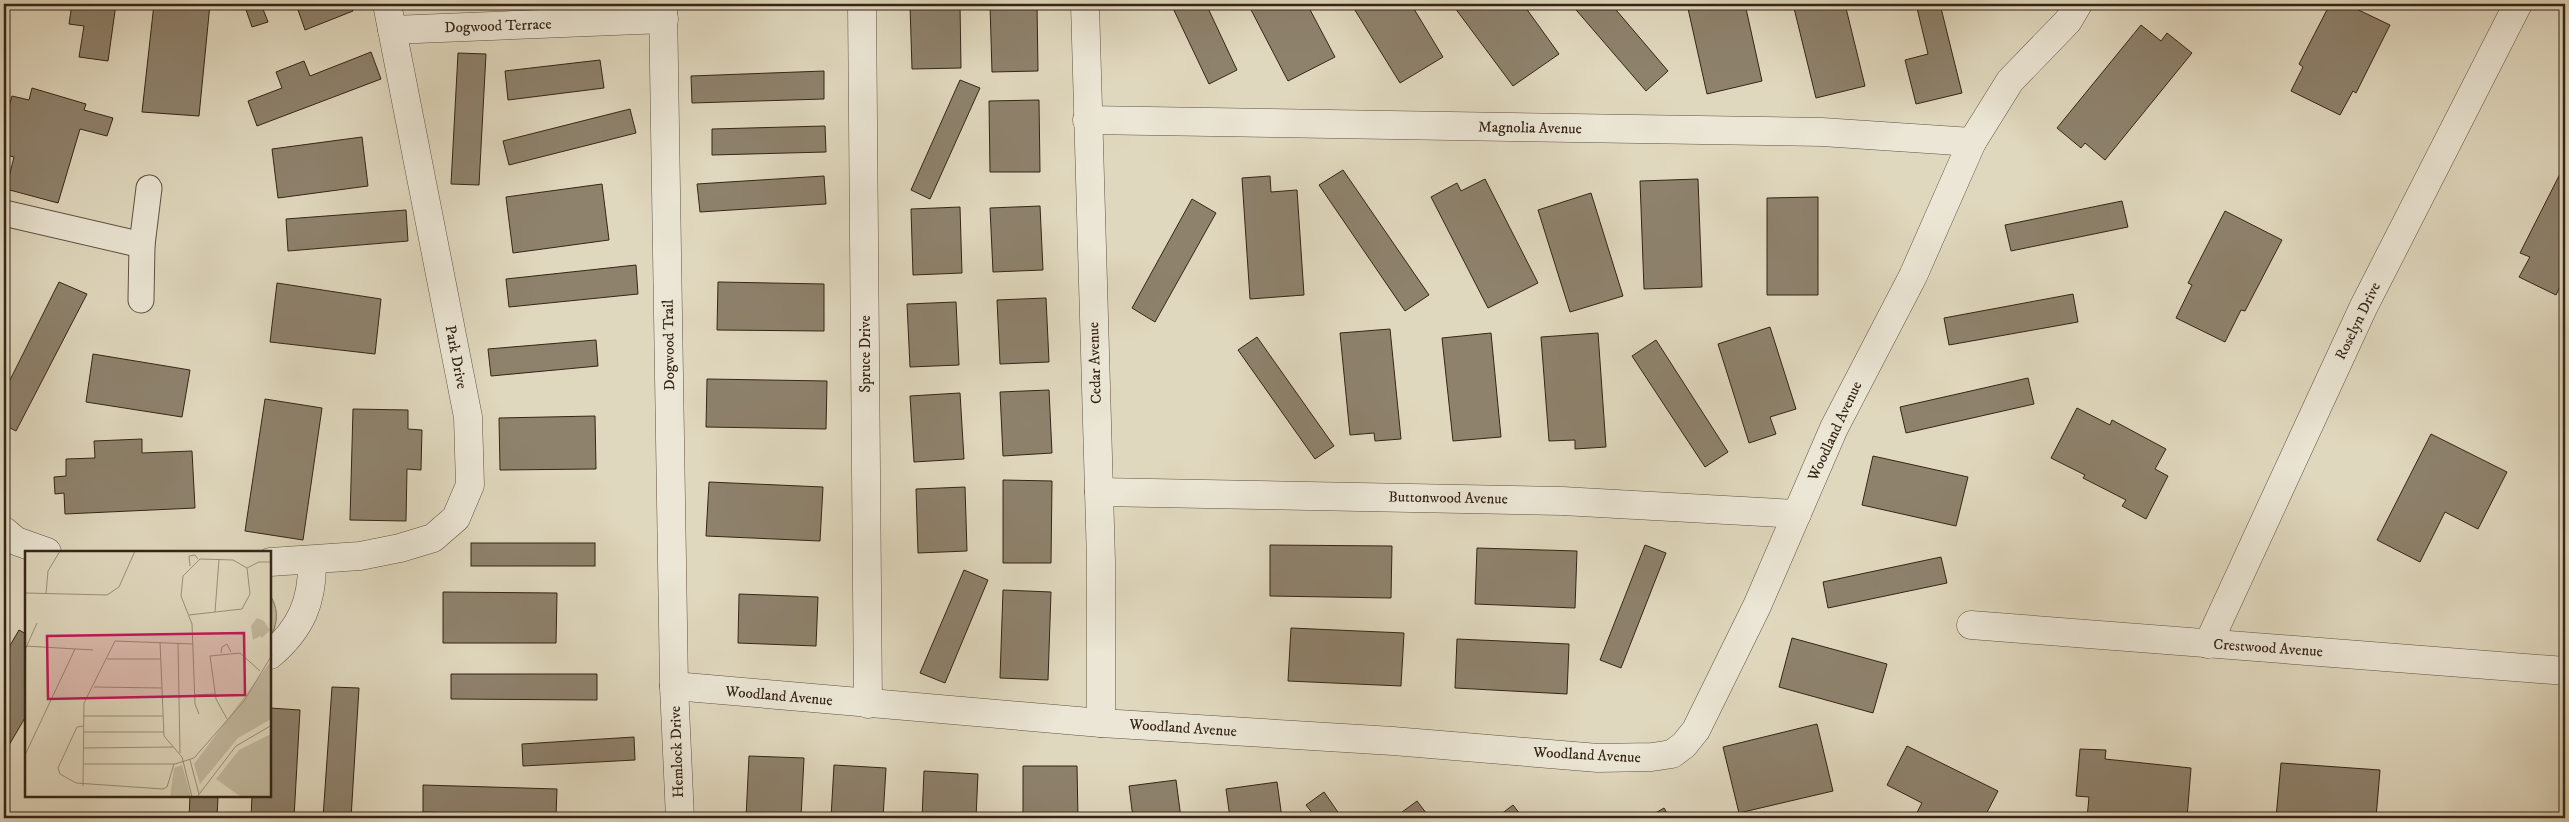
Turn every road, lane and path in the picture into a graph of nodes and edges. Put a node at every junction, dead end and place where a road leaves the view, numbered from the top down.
1 (387, 4) edge
2 (862, 4) edge
3 (1085, 4) edge
4 (2078, 4) edge
5 (2518, 4) edge
6 (664, 11) edge
7 (392, 30) junction
8 (1087, 120) junction
9 (1972, 142) junction
10 (149, 188) dead end
11 (4, 213) edge
12 (142, 245) junction
13 (141, 300) dead end
14 (1099, 492) junction
15 (1797, 514) junction
16 (4, 531) edge
17 (43, 551) edge
18 (312, 560) junction
19 (271, 562) edge
20 (1971, 625) dead end
21 (2208, 644) junction
22 (271, 654) edge
23 (2565, 671) edge
24 (674, 686) junction
25 (868, 704) junction
26 (1101, 723) junction
27 (680, 818) edge

1 - 7 street, Park Drive
2 - 25 street, Spruce Drive
3 - 8 street, Cedar Avenue
4 - 9 street, Woodland Avenue
5 - 21 street, Roselyn Drive
6 - 7 street, Dogwood Terrace
6 - 24 street, Dogwood Trail
7 - 18 street, Park Drive
8 - 9 street, Magnolia Avenue
8 - 14 street, Cedar Avenue
9 - 15 street, Woodland Avenue
10 - 12 lane
11 - 12 lane
12 - 13 lane
14 - 15 street, Buttonwood Avenue
14 - 26 street, Cedar Avenue
15 - 26 street, Woodland Avenue
16 - 17 street
18 - 19 street, Park Drive
18 - 22 street
20 - 21 street, Crestwood Avenue
21 - 23 street, Crestwood Avenue
24 - 25 street, Woodland Avenue
24 - 27 street, Hemlock Drive
25 - 26 street, Woodland Avenue

